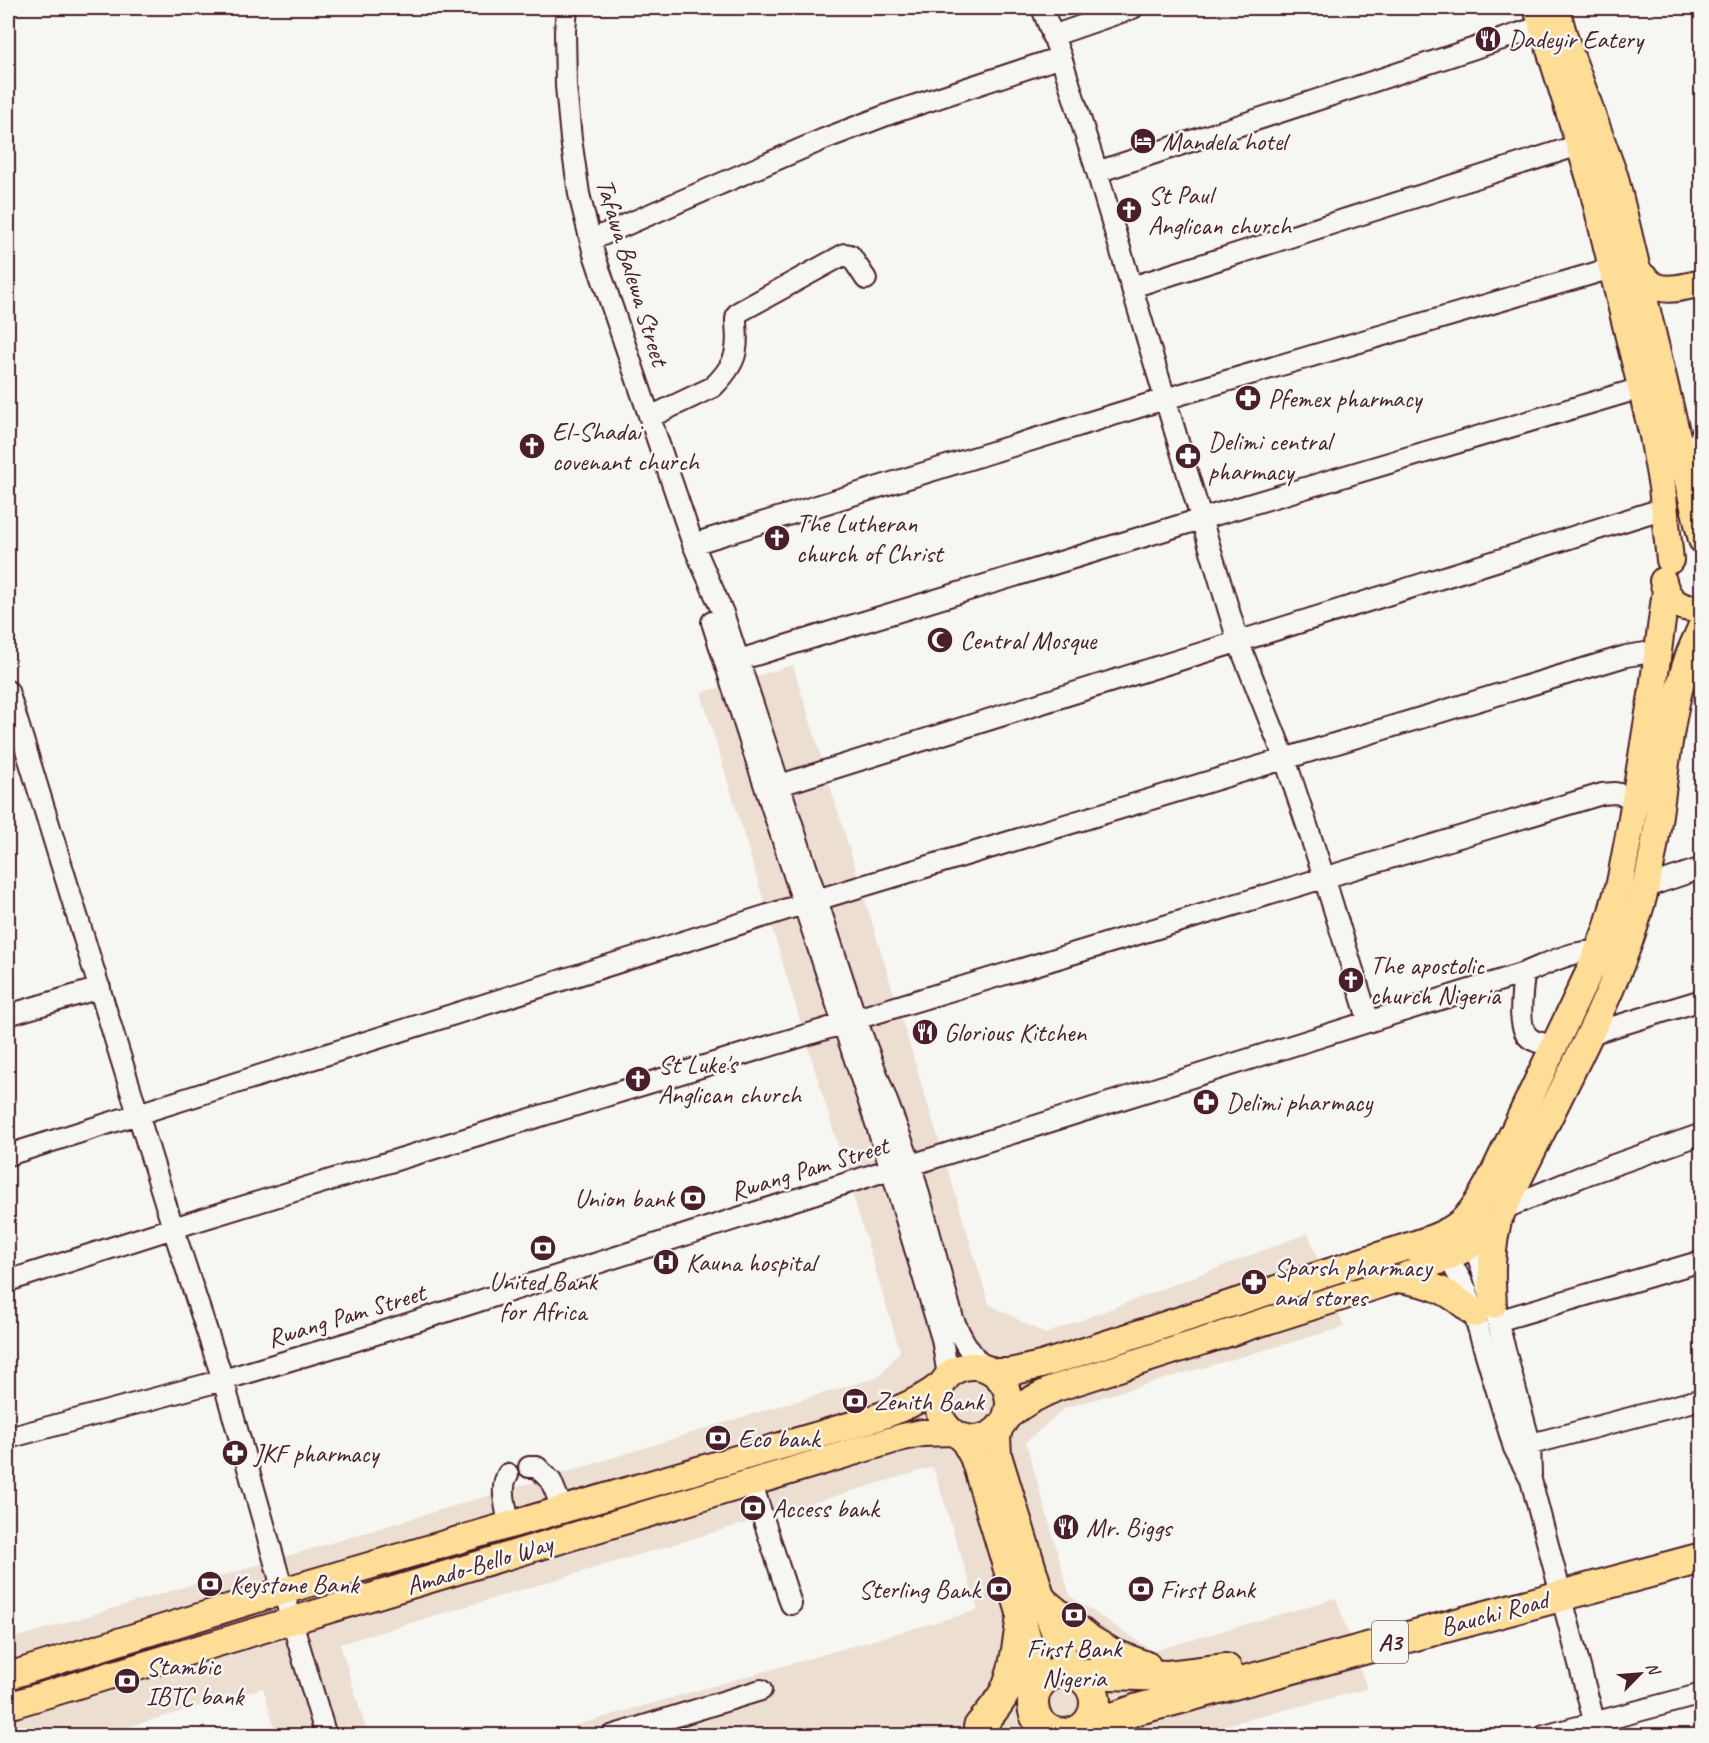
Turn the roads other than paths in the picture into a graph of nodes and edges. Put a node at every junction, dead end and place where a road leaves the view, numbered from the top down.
1 (567, 8) edge
2 (1042, 8) edge
3 (1132, 8) edge
4 (1545, 14) edge
5 (1052, 36) junction
6 (1060, 57) junction
7 (1590, 142) junction
8 (1097, 172) junction
9 (591, 240) junction
10 (1612, 268) junction
11 (1638, 272) junction
12 (866, 279) dead end
13 (1701, 283) edge
14 (1132, 287) junction
15 (1641, 388) junction
16 (1165, 399) junction
17 (650, 417) junction
18 (1701, 434) edge
19 (1684, 471) junction
20 (1665, 508) junction
21 (1201, 519) junction
22 (1701, 540) edge
23 (693, 544) junction
24 (1701, 550) edge
25 (1670, 560) junction
26 (1666, 590) junction
27 (1701, 608) edge
28 (1701, 625) edge
29 (1238, 641) junction
30 (1658, 651) junction
31 (739, 660) junction
32 (8, 692) edge
33 (1285, 759) junction
34 (780, 785) junction
35 (1635, 797) junction
36 (1661, 802) junction
37 (1701, 868) edge
38 (1324, 877) junction
39 (1646, 887) junction
40 (810, 902) junction
41 (1598, 950) junction
42 (1623, 958) junction
43 (1524, 973) junction
44 (100, 988) junction
45 (1701, 1000) edge
46 (8, 1015) edge
47 (849, 1021) junction
48 (1369, 1022) junction
49 (1590, 1034) junction
50 (1554, 1046) junction
51 (139, 1114) junction
52 (1701, 1134) edge
53 (8, 1155) edge
54 (911, 1165) junction
55 (891, 1169) junction
56 (1473, 1208) junction
57 (1501, 1212) junction
58 (173, 1227) junction
59 (1473, 1243) junction
60 (1442, 1247) junction
61 (1701, 1261) edge
62 (1398, 1279) junction
63 (8, 1281) edge
64 (1488, 1313) junction
65 (988, 1370) junction
66 (224, 1380) junction
67 (945, 1380) junction
68 (1701, 1399) edge
69 (1003, 1422) junction
70 (957, 1434) junction
71 (8, 1438) edge
72 (1522, 1446) junction
73 (529, 1467) dead end
74 (508, 1473) dead end
75 (752, 1484) junction
76 (563, 1510) junction
77 (509, 1525) junction
78 (1701, 1541) edge
79 (1701, 1558) edge
80 (1559, 1588) junction
81 (283, 1591) junction
82 (791, 1604) dead end
83 (1033, 1610) junction
84 (291, 1621) junction
85 (1072, 1673) junction
86 (8, 1676) edge
87 (1168, 1676) junction
88 (1039, 1686) junction
89 (761, 1690) dead end
90 (1701, 1694) edge
91 (8, 1706) edge
92 (1596, 1729) edge
93 (966, 1731) edge
94 (1085, 1731) edge
95 (326, 1736) edge
96 (611, 1736) edge
97 (1544, 1736) edge

1 - 9 street, Tafawa Balewa Street
2 - 5 street
3 - 5 street
4 - 7 main road
4 - 8 street
5 - 6 street
6 - 8 street
6 - 9 street
7 - 10 main road
7 - 11 main road
7 - 14 street
8 - 14 street
9 - 17 street, Tafawa Balewa Street
10 - 15 main road
10 - 16 street
11 - 13 main road
11 - 19 main road
12 - 17 street
14 - 16 street
15 - 20 main road
15 - 21 street
16 - 21 street
16 - 23 street
17 - 23 street, Tafawa Balewa Street
18 - 19 street
19 - 22 main road
20 - 25 main road
20 - 29 street
21 - 29 street
21 - 31 street
23 - 31 street
23 - 40 street
24 - 25 main road
25 - 26 main road
26 - 27 main road
26 - 30 main road
28 - 36 main road
29 - 33 street
29 - 34 street
30 - 33 street
30 - 35 main road
31 - 34 street
32 - 44 street
33 - 38 street
33 - 40 street
34 - 40 street
35 - 36 street
35 - 38 street
35 - 41 main road
36 - 39 main road
37 - 39 street
38 - 47 street
38 - 48 street
39 - 42 main road
40 - 47 street
40 - 51 street
41 - 42 street, Rwang Pam Street
41 - 43 street, Rwang Pam Street
41 - 50 main road
42 - 49 main road
43 - 48 street, Rwang Pam Street
43 - 50 street
44 - 46 street
44 - 51 street
45 - 49 street
47 - 54 street
47 - 55 street
47 - 58 street
48 - 54 street, Rwang Pam Street
49 - 57 main road
50 - 56 main road
51 - 53 street
51 - 58 street
52 - 57 street
54 - 55 street, Rwang Pam Street
54 - 65 street
55 - 66 street, Rwang Pam Street
55 - 67 street
56 - 57 street
56 - 59 street
56 - 60 main road
57 - 59 main road
57 - 64 main road
58 - 63 street
58 - 66 street
59 - 60 main road
59 - 64 street
60 - 62 main road
60 - 64 street
60 - 65 main road
61 - 64 street
62 - 64 main road
62 - 69 main road
64 - 72 street
65 - 67 main road
65 - 69 main road
66 - 71 street, Rwang Pam Street
66 - 81 street
67 - 70 main road
67 - 76 main road, Amado-Bello Way
68 - 72 street
69 - 70 main road
69 - 83 main road
70 - 75 main road, Amado-Bello Way
70 - 83 main road
72 - 80 street
73 - 76 street
74 - 77 street
75 - 82 street
75 - 84 main road, Amado-Bello Way
76 - 77 main road, Amado-Bello Way
77 - 81 main road, Amado-Bello Way
78 - 80 highway, Bauchi Road / A3
79 - 80 highway, Bauchi Road / A3
80 - 87 highway, Bauchi Road / A3
80 - 92 street
80 - 94 highway, Bauchi Road / A3
81 - 84 street
81 - 86 main road, Amado-Bello Way
83 - 85 main road
83 - 87 highway
83 - 88 main road
83 - 93 highway, A3
84 - 91 main road, Amado-Bello Way
84 - 95 street
85 - 87 highway, Bauchi Road / A3
85 - 88 highway, A3
85 - 94 highway
88 - 93 highway, A3
88 - 94 highway
89 - 96 street
90 - 92 street
92 - 97 street

